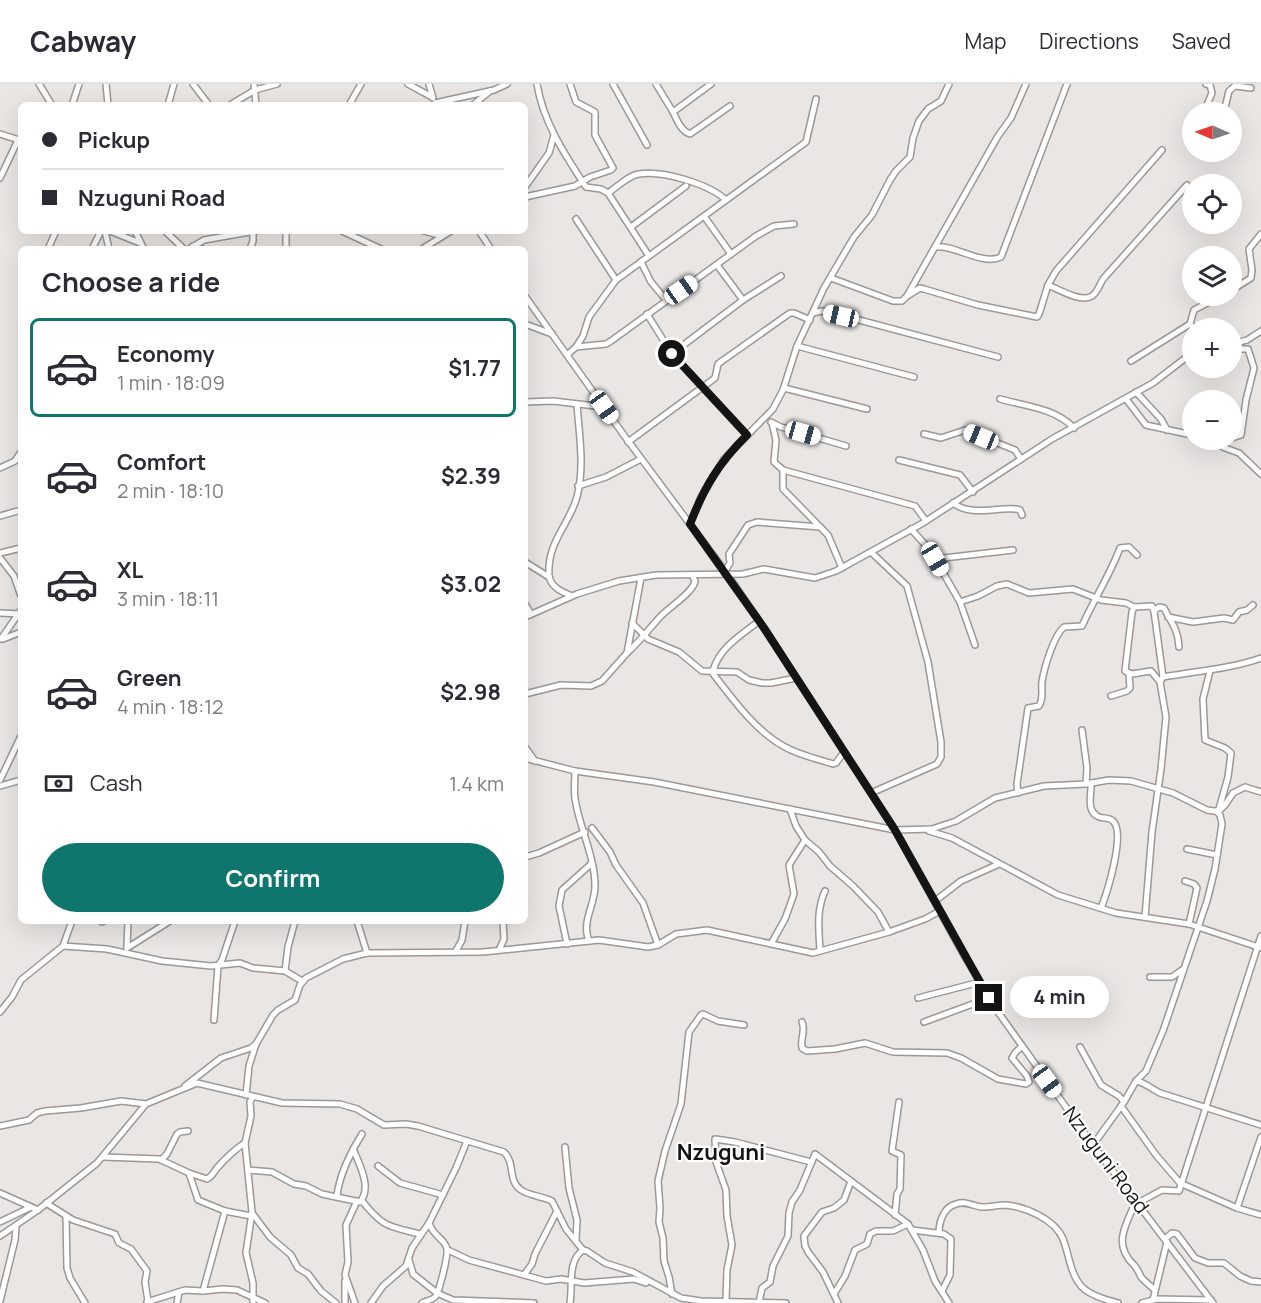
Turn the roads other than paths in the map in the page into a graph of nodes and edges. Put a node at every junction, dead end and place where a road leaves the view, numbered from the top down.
1 (39, 84) edge
2 (79, 84) edge
3 (106, 84) edge
4 (174, 84) edge
5 (193, 84) edge
6 (278, 84) edge
7 (362, 84) edge
8 (408, 84) edge
9 (429, 84) edge
10 (507, 84) edge
11 (537, 84) edge
12 (570, 84) edge
13 (613, 84) edge
14 (656, 84) edge
15 (697, 84) edge
16 (711, 84) edge
17 (949, 84) edge
18 (1026, 84) edge
19 (1067, 84) edge
20 (1206, 84) edge
21 (255, 87) edge
22 (490, 87) edge
23 (1251, 88) dead end
24 (700, 92) junction
25 (432, 97) junction
26 (816, 99) dead end
27 (50, 102) edge
28 (73, 102) edge
29 (108, 102) edge
30 (169, 102) edge
31 (207, 102) edge
32 (234, 102) edge
33 (256, 102) edge
34 (351, 102) edge
35 (434, 102) edge
36 (441, 102) edge
37 (476, 102) edge
38 (1208, 102) edge
39 (1226, 102) edge
40 (730, 106) dead end
41 (673, 112) junction
42 (2, 135) edge
43 (554, 135) junction
44 (18, 140) edge
45 (18, 142) edge
46 (647, 145) dead end
47 (1162, 150) dead end
48 (12, 155) junction
49 (0, 178) edge
50 (582, 182) junction
51 (528, 183) edge
52 (686, 186) dead end
53 (1182, 191) edge
54 (608, 193) junction
55 (528, 196) edge
56 (726, 200) junction
57 (704, 216) junction
58 (576, 219) dead end
59 (794, 224) dead end
60 (631, 227) junction
61 (116, 234) edge
62 (169, 234) edge
63 (242, 234) edge
64 (348, 234) edge
65 (434, 234) edge
66 (445, 234) edge
67 (1261, 234) edge
68 (441, 236) junction
69 (142, 246) edge
70 (186, 246) edge
71 (193, 246) edge
72 (374, 246) edge
73 (426, 246) edge
74 (935, 247) junction
75 (731, 254) junction
76 (649, 256) junction
77 (641, 262) junction
78 (717, 265) junction
79 (781, 276) dead end
80 (831, 278) junction
81 (616, 280) junction
82 (1242, 284) edge
83 (1048, 285) junction
84 (907, 296) junction
85 (528, 300) edge
86 (666, 300) junction
87 (743, 300) junction
88 (1202, 306) edge
89 (813, 313) junction
90 (647, 314) junction
91 (1192, 318) edge
92 (810, 320) junction
93 (528, 325) edge
94 (1182, 331) edge
95 (1261, 331) edge
96 (552, 334) junction
97 (1248, 340) junction
98 (1242, 342) edge
99 (686, 343) dead end
100 (797, 346) junction
101 (1242, 346) edge
102 (576, 347) junction
103 (1242, 349) edge
104 (567, 355) junction
105 (998, 357) dead end
106 (1182, 360) edge
107 (1131, 361) dead end
108 (914, 377) dead end
109 (703, 387) junction
110 (784, 388) junction
111 (1136, 392) junction
112 (1000, 399) dead end
113 (1126, 399) junction
114 (528, 402) edge
115 (577, 404) junction
116 (604, 407) junction
117 (867, 409) dead end
118 (764, 419) junction
119 (772, 423) junction
120 (1074, 428) junction
121 (1242, 428) edge
122 (1167, 430) junction
123 (1182, 433) edge
124 (924, 434) dead end
125 (747, 435) junction
126 (628, 442) junction
127 (846, 446) dead end
128 (1230, 450) edge
129 (18, 456) edge
130 (642, 459) junction
131 (1021, 459) junction
132 (899, 460) dead end
133 (0, 468) edge
134 (783, 470) junction
135 (1261, 474) edge
136 (578, 486) junction
137 (973, 492) junction
138 (953, 503) junction
139 (18, 511) edge
140 (1022, 515) dead end
141 (0, 516) edge
142 (926, 521) junction
143 (690, 524) junction
144 (820, 527) junction
145 (911, 529) junction
146 (18, 549) edge
147 (1013, 550) dead end
148 (0, 553) edge
149 (872, 553) junction
150 (1137, 555) dead end
151 (0, 558) edge
152 (935, 559) junction
153 (528, 564) edge
154 (842, 568) junction
155 (726, 573) junction
156 (692, 575) junction
157 (549, 577) junction
158 (641, 578) junction
159 (18, 587) edge
160 (572, 596) junction
161 (1095, 597) junction
162 (960, 602) junction
163 (1253, 605) dead end
164 (1134, 607) junction
165 (1154, 611) junction
166 (0, 613) edge
167 (18, 613) edge
168 (528, 615) edge
169 (18, 616) edge
170 (1168, 617) junction
171 (759, 621) junction
172 (633, 623) junction
173 (18, 633) edge
174 (644, 635) junction
175 (1, 640) edge
176 (975, 645) dead end
177 (1179, 647) dead end
178 (627, 653) junction
179 (1261, 658) edge
180 (712, 671) junction
181 (1210, 671) junction
182 (1129, 674) junction
183 (796, 678) junction
184 (1162, 680) junction
185 (528, 693) edge
186 (1111, 696) dead end
187 (1082, 730) dead end
188 (18, 742) edge
189 (528, 751) edge
190 (844, 752) junction
191 (528, 759) edge
192 (534, 760) junction
193 (575, 771) junction
194 (1, 775) edge
195 (18, 781) edge
196 (1088, 784) junction
197 (0, 786) edge
198 (1159, 789) junction
199 (1261, 792) edge
200 (871, 793) junction
201 (1018, 793) junction
202 (790, 809) junction
203 (1218, 811) junction
204 (592, 828) dead end
205 (895, 830) junction
206 (927, 831) junction
207 (585, 832) junction
208 (805, 840) junction
209 (1187, 849) dead end
210 (1217, 855) junction
211 (528, 856) edge
212 (591, 864) junction
213 (999, 864) junction
214 (1185, 881) dead end
215 (825, 891) dead end
216 (935, 901) junction
217 (1101, 908) junction
218 (940, 911) junction
219 (1145, 917) junction
220 (71, 924) edge
221 (128, 924) edge
222 (166, 924) edge
223 (233, 924) edge
224 (294, 924) edge
225 (358, 924) edge
226 (465, 924) edge
227 (503, 924) edge
228 (1189, 924) junction
229 (1198, 926) junction
230 (889, 932) junction
231 (1261, 936) edge
232 (590, 941) junction
233 (567, 944) junction
234 (771, 944) junction
235 (658, 945) junction
236 (63, 946) junction
237 (500, 948) junction
238 (1259, 948) edge
239 (127, 950) junction
240 (456, 951) junction
241 (820, 951) junction
242 (367, 953) junction
243 (218, 966) junction
244 (1184, 969) junction
245 (285, 971) junction
246 (1150, 977) dead end
247 (302, 981) junction
248 (980, 982) junction
249 (918, 998) dead end
250 (989, 998) junction
251 (0, 1012) edge
252 (214, 1020) dead end
253 (802, 1022) dead end
254 (924, 1023) dead end
255 (744, 1025) dead end
256 (256, 1044) junction
257 (1022, 1046) junction
258 (1080, 1047) dead end
259 (1136, 1082) junction
260 (185, 1086) junction
261 (246, 1095) junction
262 (253, 1097) junction
263 (899, 1102) dead end
264 (146, 1104) junction
265 (1122, 1104) junction
266 (1205, 1107) junction
267 (1261, 1125) edge
268 (0, 1126) edge
269 (188, 1131) dead end
270 (362, 1134) dead end
271 (1261, 1137) edge
272 (467, 1141) junction
273 (245, 1143) junction
274 (1093, 1145) junction
275 (565, 1146) dead end
276 (354, 1150) junction
277 (103, 1157) junction
278 (161, 1160) junction
279 (811, 1162) junction
280 (378, 1166) dead end
281 (248, 1170) junction
282 (189, 1173) junction
283 (851, 1181) junction
284 (1180, 1183) junction
285 (0, 1193) edge
286 (444, 1195) junction
287 (337, 1196) junction
288 (359, 1201) junction
289 (1137, 1202) junction
290 (46, 1203) junction
291 (31, 1207) junction
292 (1238, 1208) junction
293 (38, 1210) junction
294 (225, 1211) junction
295 (557, 1211) junction
296 (252, 1214) junction
297 (895, 1215) junction
298 (1261, 1215) edge
299 (66, 1216) junction
300 (0, 1222) edge
301 (429, 1223) junction
302 (908, 1224) junction
303 (16, 1227) junction
304 (912, 1230) junction
305 (939, 1233) junction
306 (420, 1234) junction
307 (0, 1236) edge
308 (576, 1240) junction
309 (1166, 1240) junction
310 (448, 1250) junction
311 (583, 1250) junction
312 (409, 1260) junction
313 (524, 1275) junction
314 (345, 1280) junction
315 (571, 1280) junction
316 (1261, 1282) edge
317 (652, 1283) junction
318 (1155, 1290) junction
319 (203, 1291) junction
320 (942, 1291) junction
321 (179, 1292) junction
322 (437, 1293) junction
323 (672, 1294) junction
324 (834, 1294) junction
325 (253, 1300) edge
326 (0, 1301) edge
327 (1156, 1301) edge
328 (147, 1302) edge
329 (725, 1302) edge
330 (1212, 1302) edge
331 (85, 1303) edge
332 (177, 1303) edge
333 (265, 1303) edge
334 (336, 1303) edge
335 (345, 1303) edge
336 (355, 1303) edge
337 (370, 1303) edge
338 (422, 1303) edge
339 (534, 1303) edge
340 (570, 1303) edge
341 (759, 1303) edge
342 (786, 1303) edge
343 (838, 1303) edge
344 (949, 1303) edge
345 (1118, 1303) edge
346 (1143, 1303) edge

1 - 27 street
2 - 28 street
3 - 29 street
4 - 30 street
5 - 31 street
6 - 21 street
7 - 34 street
8 - 25 street
9 - 25 street
10 - 22 street
11 - 43 street
12 - 50 street
13 - 46 street
14 - 41 street
15 - 24 street
16 - 24 street
17 - 80 street
18 - 74 street
19 - 74 street
20 - 38 street
21 - 32 street
21 - 33 street
22 - 36 street
22 - 37 street
23 - 39 street
24 - 41 street
25 - 35 street
26 - 56 street
40 - 41 street
42 - 44 street
42 - 48 street
43 - 50 street
43 - 51 street
45 - 48 street
47 - 83 street
48 - 49 street
50 - 54 street
50 - 55 street
52 - 60 street
53 - 83 street
54 - 56 street
54 - 60 street
56 - 57 street
57 - 75 street
57 - 76 street
58 - 81 street
59 - 75 street
60 - 76 street
61 - 69 street
62 - 70 street
63 - 71 street
64 - 72 street
65 - 68 street
66 - 68 street
67 - 82 street
68 - 73 street
74 - 84 street
75 - 78 street
76 - 77 street
77 - 81 street
77 - 86 street
78 - 86 street
78 - 87 street
79 - 87 street
80 - 84 street
80 - 89 street
81 - 102 street
83 - 84 street
85 - 96 street, Nzuguni Road
86 - 90 street
87 - 99 street
88 - 91 street
89 - 92 street
89 - 105 street
90 - 102 street
90 - 109 street
92 - 100 street
92 - 109 street
93 - 96 street
94 - 107 street
95 - 97 street
96 - 104 street, Nzuguni Road
97 - 98 street
97 - 101 street
100 - 108 street
100 - 110 street
102 - 104 street
103 - 121 street
104 - 116 street, Nzuguni Road
106 - 111 street
109 - 125 street
109 - 126 street
110 - 117 street
110 - 118 street
111 - 113 street
111 - 122 street
112 - 120 street
113 - 120 street
113 - 122 street
114 - 115 street
115 - 116 street
115 - 136 street
116 - 126 street, Nzuguni Road
118 - 119 street
118 - 125 street
119 - 127 street
119 - 134 street
120 - 131 street
122 - 123 street
124 - 131 street
125 - 143 street
126 - 130 street, Nzuguni Road
128 - 135 street
129 - 133 street
130 - 136 street
130 - 143 street, Nzuguni Road
131 - 137 street
132 - 137 street
134 - 142 street
134 - 144 street
136 - 157 street
137 - 138 street
138 - 140 street
138 - 142 street
139 - 141 street
142 - 145 street
143 - 155 street, Nzuguni Road
144 - 154 street
144 - 155 street
145 - 149 street
145 - 152 street
146 - 148 street
147 - 152 street
149 - 154 street
149 - 200 street
150 - 161 street
151 - 159 street
152 - 162 street
153 - 157 street
154 - 155 street
155 - 156 street
155 - 171 street, Nzuguni Road
156 - 158 street
156 - 174 street
157 - 160 street
158 - 160 street
158 - 172 street
160 - 168 street
161 - 162 street
161 - 164 street
161 - 201 street
162 - 176 street
163 - 170 street
164 - 165 street
164 - 182 street
165 - 170 street
165 - 184 street
166 - 167 street
169 - 175 street
170 - 177 street
171 - 180 street
171 - 183 street, Nzuguni Road
172 - 174 street
172 - 178 street
173 - 175 street
174 - 178 street
174 - 180 street
178 - 185 street
179 - 181 street
180 - 183 street
180 - 190 street
181 - 184 street
181 - 203 street
182 - 184 street
182 - 186 street
183 - 190 street, Nzuguni Road
184 - 198 street
187 - 196 street
188 - 194 street
189 - 192 street
190 - 200 street, Nzuguni Road
191 - 192 street
192 - 193 street
193 - 202 street
193 - 207 street
195 - 197 street
196 - 198 street
196 - 201 street
196 - 217 street
198 - 203 street
198 - 219 street
199 - 203 street
200 - 205 street, Nzuguni Road
201 - 206 street
202 - 205 street
202 - 208 street
203 - 210 street
204 - 235 street
205 - 206 street
205 - 216 street, Nzuguni Road
206 - 213 street
207 - 211 street
207 - 212 street
208 - 230 street
208 - 234 street
209 - 210 street
210 - 229 street
212 - 232 street
212 - 233 street
213 - 216 street
213 - 217 street
214 - 228 street
215 - 241 street
216 - 218 street, Nzuguni Road
217 - 219 street
218 - 230 street
218 - 248 street, Nzuguni Road
219 - 228 street
220 - 236 street
221 - 239 street
222 - 239 street
223 - 243 street
224 - 245 street
225 - 242 street
226 - 240 street
227 - 237 street
228 - 229 street
229 - 238 street
229 - 244 street
230 - 241 street
231 - 238 street
232 - 233 street
232 - 235 street
233 - 237 street
234 - 235 street
234 - 241 street
236 - 239 street
236 - 251 street
237 - 240 street
238 - 266 street
239 - 243 street
240 - 242 street
242 - 247 street
243 - 245 street
243 - 252 street
244 - 246 street
244 - 259 street
245 - 247 street
247 - 256 street
248 - 249 street
248 - 250 street, Nzuguni Road
250 - 254 street
250 - 257 street, Nzuguni Road
253 - 257 street
255 - 323 street
256 - 260 street
256 - 261 street
257 - 274 street, Nzuguni Road
258 - 265 street
259 - 265 street
259 - 266 street
260 - 261 street
260 - 264 street
261 - 262 street
262 - 272 street
262 - 273 street
263 - 297 street
264 - 268 street
264 - 277 street
265 - 274 street
265 - 284 street
266 - 267 street
266 - 284 street
269 - 278 street
270 - 276 street
271 - 292 street
272 - 286 street
272 - 295 street
273 - 281 street
273 - 282 street
274 - 289 street, Nzuguni Road
275 - 308 street
276 - 287 street
276 - 288 street
277 - 278 street
277 - 290 street
278 - 282 street
279 - 283 street
279 - 329 street
279 - 341 street
280 - 286 street
281 - 287 street
281 - 296 street
282 - 294 street
283 - 297 street
283 - 324 street
284 - 289 street
284 - 292 street
285 - 291 street
286 - 301 street
287 - 288 street
288 - 306 street
288 - 314 street
289 - 309 street, Nzuguni Road
289 - 318 street
290 - 293 street
290 - 299 street
291 - 293 street
291 - 300 street
292 - 298 street
293 - 303 street
294 - 296 street
294 - 319 street
295 - 308 street
295 - 313 street
296 - 325 street
296 - 334 street
297 - 302 street
299 - 328 street
299 - 331 street
301 - 306 street
301 - 310 street
302 - 304 street
302 - 324 street
303 - 307 street
303 - 326 street
304 - 305 street
304 - 320 street
305 - 320 street
305 - 345 street
306 - 312 street
308 - 311 street
309 - 316 street
309 - 318 street
309 - 330 street, Nzuguni Road
310 - 313 street
310 - 322 street
311 - 315 street
311 - 317 street
312 - 322 street
312 - 337 street
313 - 315 street
314 - 335 street
314 - 336 street
315 - 317 street
315 - 340 street
317 - 323 street
318 - 327 street
319 - 321 street
319 - 325 street
320 - 344 street
321 - 328 street
321 - 332 street
322 - 338 street
322 - 339 street
323 - 329 street
324 - 343 street
325 - 333 street
327 - 330 street
327 - 346 street
329 - 341 street
341 - 342 street

